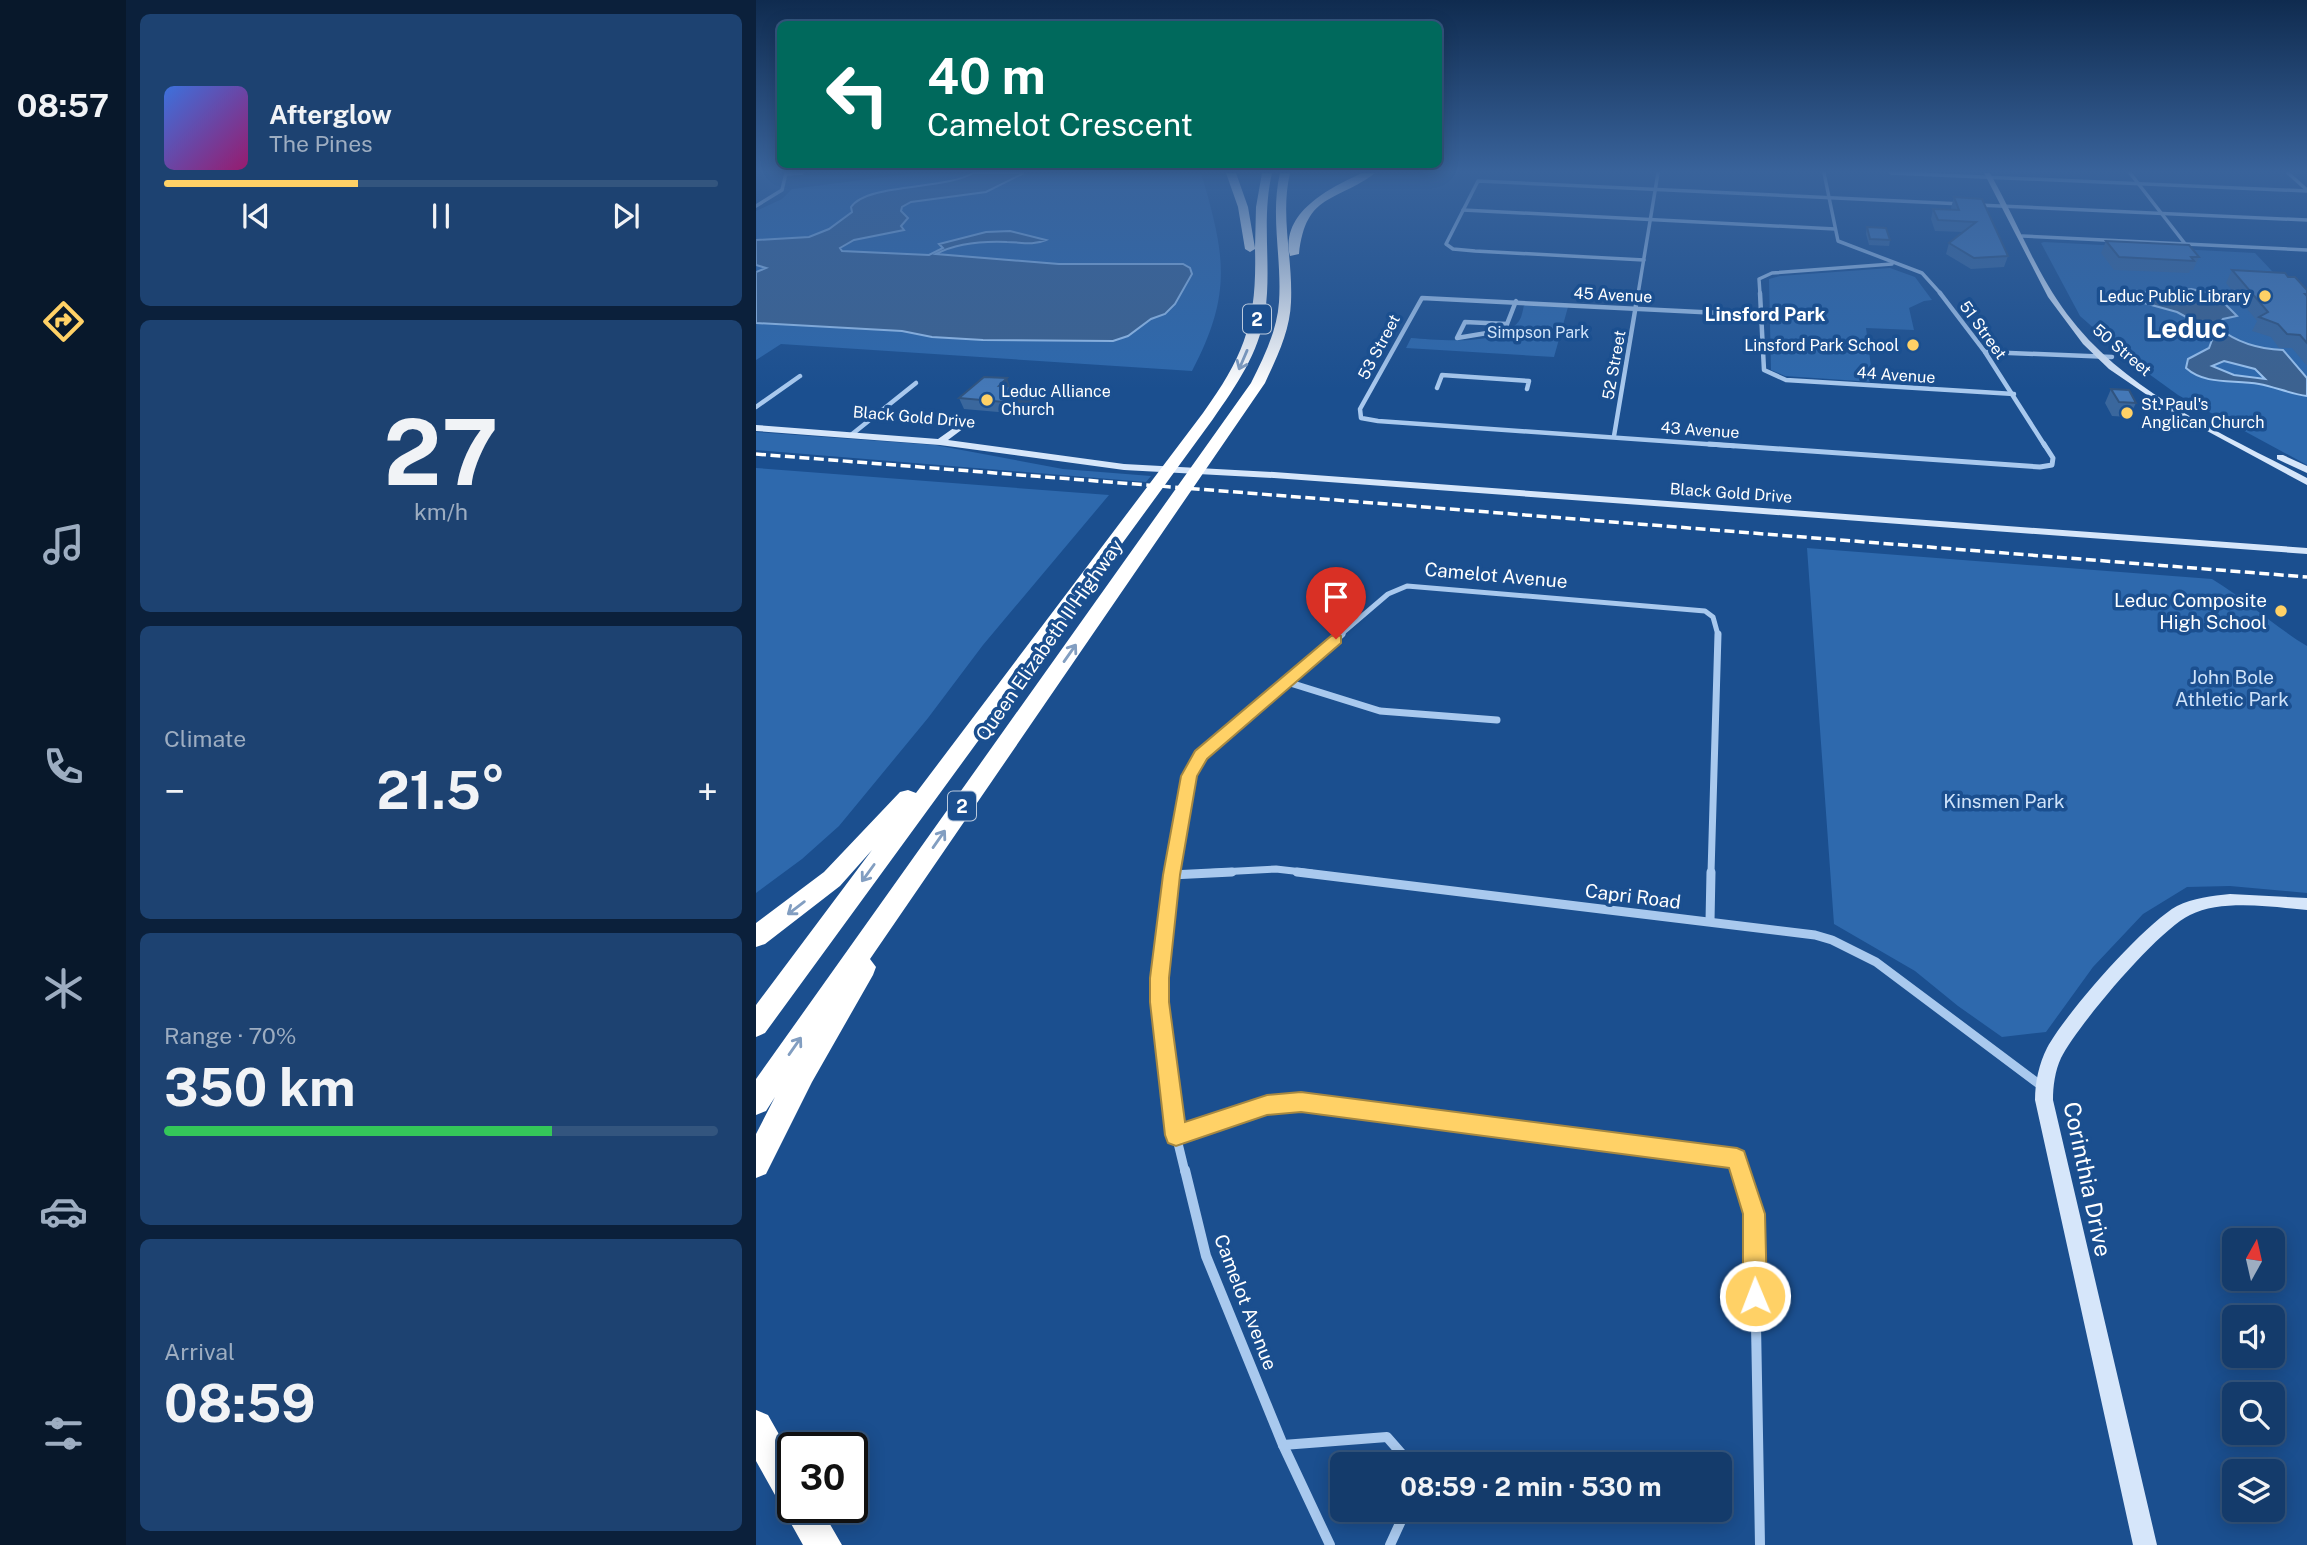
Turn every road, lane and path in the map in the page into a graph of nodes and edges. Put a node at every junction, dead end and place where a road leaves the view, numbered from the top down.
1 (1249, 245) edge
2 (1260, 245) edge
3 (1283, 245) edge
4 (1295, 245) edge
5 (1448, 245) edge
6 (1647, 245) edge
7 (1845, 245) edge
8 (2030, 245) edge
9 (2208, 245) edge
10 (2307, 250) edge
11 (1644, 260) junction
12 (1896, 263) junction
13 (1422, 298) joint
14 (1516, 301) junction
15 (1286, 304) junction
16 (1636, 308) junction
17 (1259, 313) junction
18 (1760, 315) junction
19 (1507, 324) junction
20 (1985, 352) junction
21 (2107, 358) junction
22 (800, 376) dead end
23 (916, 383) dead end
24 (1437, 388) dead end
25 (1527, 389) dead end
26 (2014, 394) junction
27 (756, 407) edge
28 (1360, 409) joint
29 (756, 421) edge
30 (965, 423) dead end
31 (756, 428) edge
32 (855, 432) junction
33 (1614, 436) junction
34 (944, 439) junction
35 (2046, 466) joint
36 (2307, 470) edge
37 (2307, 482) edge
38 (2307, 551) edge
39 (1010, 681) junction
40 (1287, 682) junction
41 (1497, 720) dead end
42 (1171, 875) junction
43 (911, 879) junction
44 (2307, 904) edge
45 (1710, 921) junction
46 (756, 937) edge
47 (756, 1025) edge
48 (2044, 1088) junction
49 (756, 1102) edge
50 (1176, 1135) junction
51 (756, 1164) edge
52 (756, 1427) edge
53 (1283, 1445) junction
54 (1400, 1452) edge
55 (777, 1465) edge
56 (1401, 1522) edge
57 (810, 1523) edge
58 (824, 1545) edge
59 (1330, 1545) edge
60 (1390, 1545) edge
61 (1759, 1545) edge
62 (2144, 1545) edge

1 - 17 highway
2 - 17 highway, Queen Elizabeth II Highway / 2
3 - 15 highway, Queen Elizabeth II Highway / 2
4 - 15 highway
5 - 11 street
6 - 11 street, 52 Street
7 - 12 street, 51 Street
8 - 21 main road, 50 Street
9 - 10 street
11 - 16 street, 52 Street
12 - 18 street
12 - 20 street, 51 Street
13 - 14 street, 45 Avenue
13 - 28 street, 53 Street
14 - 16 street, 45 Avenue
14 - 19 street
43 -> 15 highway, Queen Elizabeth II Highway / 2
16 - 18 street, 45 Avenue
16 - 33 street, 52 Street
17 -> 39 highway, Queen Elizabeth II Highway / 2
18 - 26 street, 44 Avenue
19 - 19 street
20 - 21 street
20 - 26 street, 51 Street
21 - 36 main road, 50 Street
21 - 37 main road, 50 Street
22 - 27 street
23 - 32 street
24 - 25 street
26 - 35 street, 51 Street
28 - 33 street, 43 Avenue
29 - 32 main road, Black Gold Drive
30 - 34 main road
31 - 32 main road, Black Gold Drive
32 - 34 main road, Black Gold Drive
33 - 35 street, 43 Avenue
34 - 38 main road, Black Gold Drive
39 -> 46 highway
39 -> 47 highway, Queen Elizabeth II Highway / 2
40 - 41 street
40 - 42 street, Camelot Avenue
40 - 45 street, Camelot Avenue
42 - 45 street, Capri Road
42 - 50 street, Camelot Avenue
49 -> 43 highway, Queen Elizabeth II Highway / 2
43 - 51 highway
44 - 48 main road, Corinthia Drive
45 - 48 street, Capri Road
48 - 62 main road, Corinthia Drive
50 - 53 street, Camelot Avenue
50 - 61 street
52 - 55 highway
53 - 54 street
53 - 59 street, Camelot Avenue
56 - 60 street
57 - 58 highway

